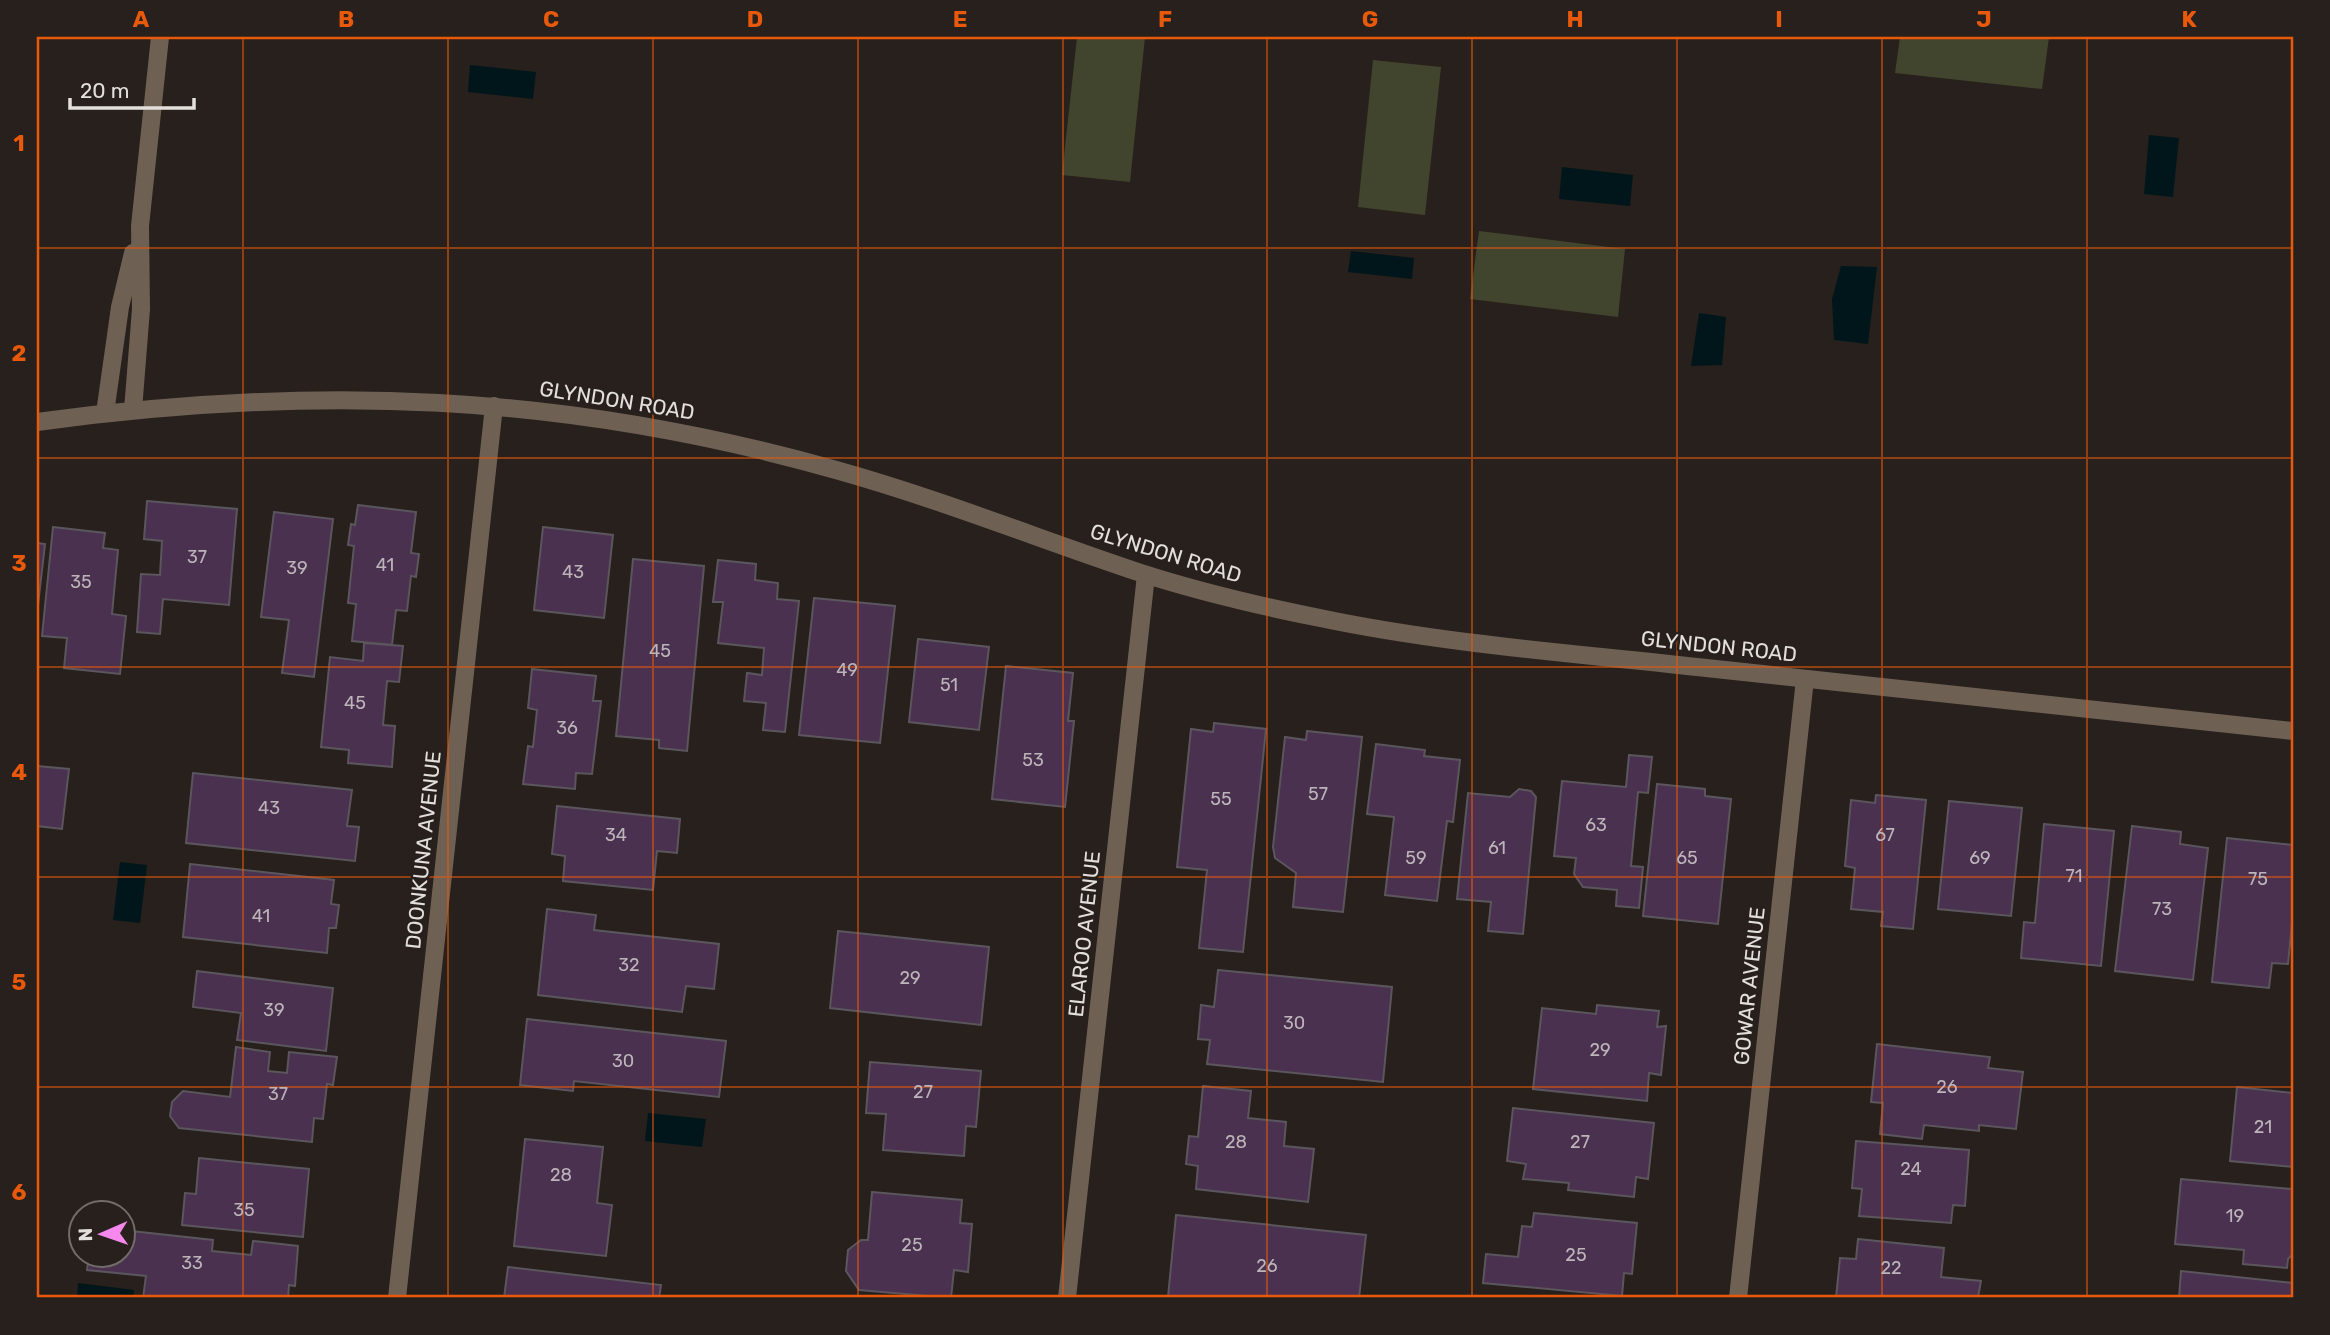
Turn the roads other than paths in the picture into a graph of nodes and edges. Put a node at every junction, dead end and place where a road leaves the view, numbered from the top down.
1 (160, 37) edge
2 (140, 226) junction
3 (494, 406) junction
4 (133, 410) junction
5 (105, 413) junction
6 (37, 422) edge
7 (1146, 575) junction
8 (1805, 678) junction
9 (2293, 731) edge
10 (397, 1298) edge
11 (1067, 1298) edge
12 (1738, 1298) edge

1 - 2 street
2 - 4 street
2 - 5 street
3 - 4 street, GLYNDON ROAD
3 - 7 street, GLYNDON ROAD
3 - 10 street, DOONKUNA AVENUE
4 - 5 street, GLYNDON ROAD
5 - 6 street, GLYNDON ROAD
7 - 8 street, GLYNDON ROAD
7 - 11 street, ELAROO AVENUE
8 - 9 street, GLYNDON ROAD
8 - 12 street, GOWAR AVENUE

